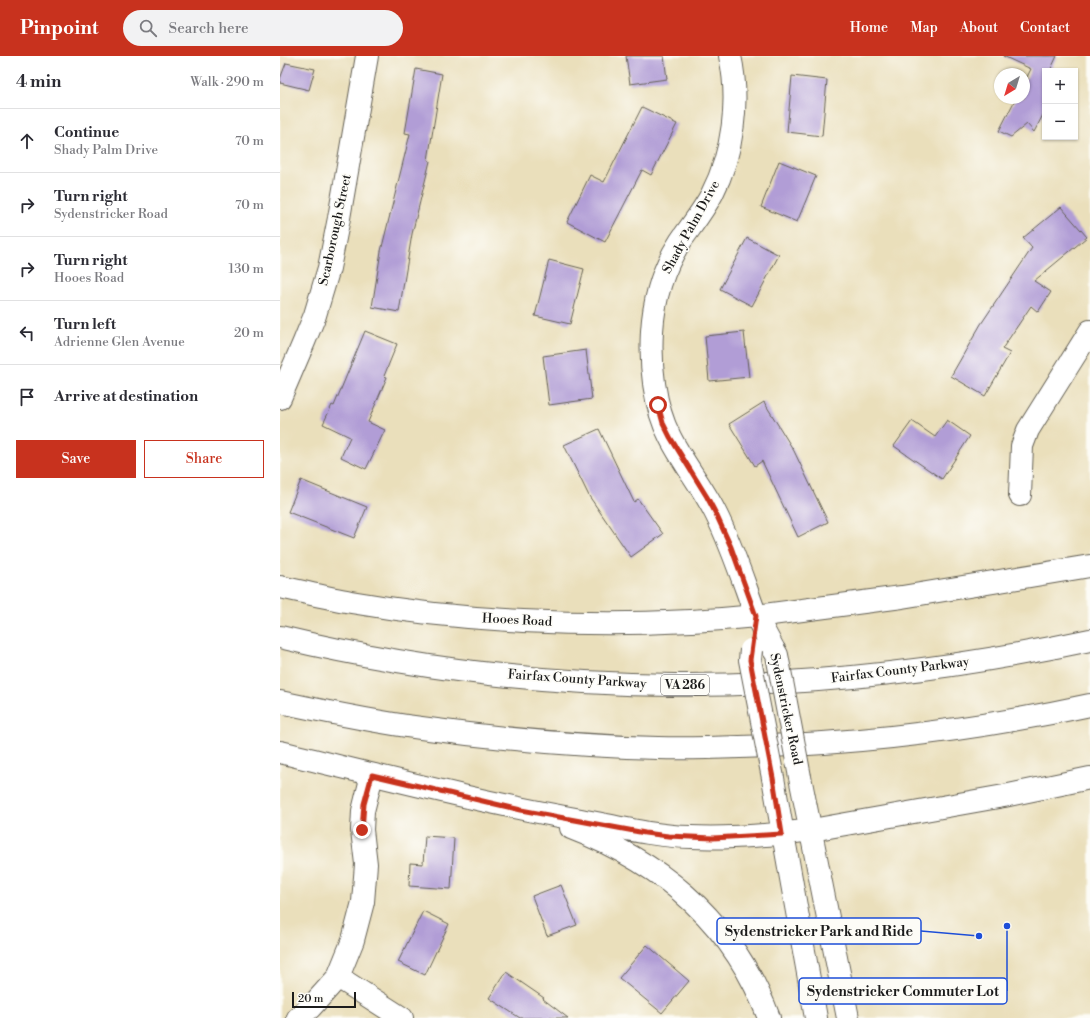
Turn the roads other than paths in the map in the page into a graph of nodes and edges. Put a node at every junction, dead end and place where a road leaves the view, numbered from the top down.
1 (367, 56) edge
2 (730, 56) edge
3 (1090, 332) edge
4 (280, 398) edge
5 (1020, 495) dead end
6 (1090, 566) edge
7 (280, 586) edge
8 (756, 616) junction
9 (280, 637) edge
10 (1090, 640) edge
11 (280, 702) edge
12 (1090, 705) edge
13 (280, 752) edge
14 (372, 775) junction
15 (1090, 778) edge
16 (521, 810) junction
17 (812, 830) junction
18 (782, 834) junction
19 (338, 977) junction
20 (298, 1018) edge
21 (402, 1018) edge
22 (769, 1018) edge
23 (816, 1018) edge
24 (848, 1018) edge

1 - 4 main road, Scarborough Street
2 - 8 main road, Shady Palm Drive
3 - 5 main road
6 - 8 main road, Hooes Road
7 - 8 main road, Hooes Road
8 - 17 main road, Sydenstricker Road, bridge
8 - 18 main road, Sydenstricker Road, bridge
9 - 10 main road, Fairfax County Parkway / VA 286
11 - 12 main road
13 - 14 main road
14 - 16 main road
14 - 19 main road
15 - 17 main road
16 - 18 main road
16 - 22 main road
17 - 18 main road
17 - 24 main road, Sydenstricker Road
18 - 23 main road, Sydenstricker Road
19 - 20 main road
19 - 21 main road

